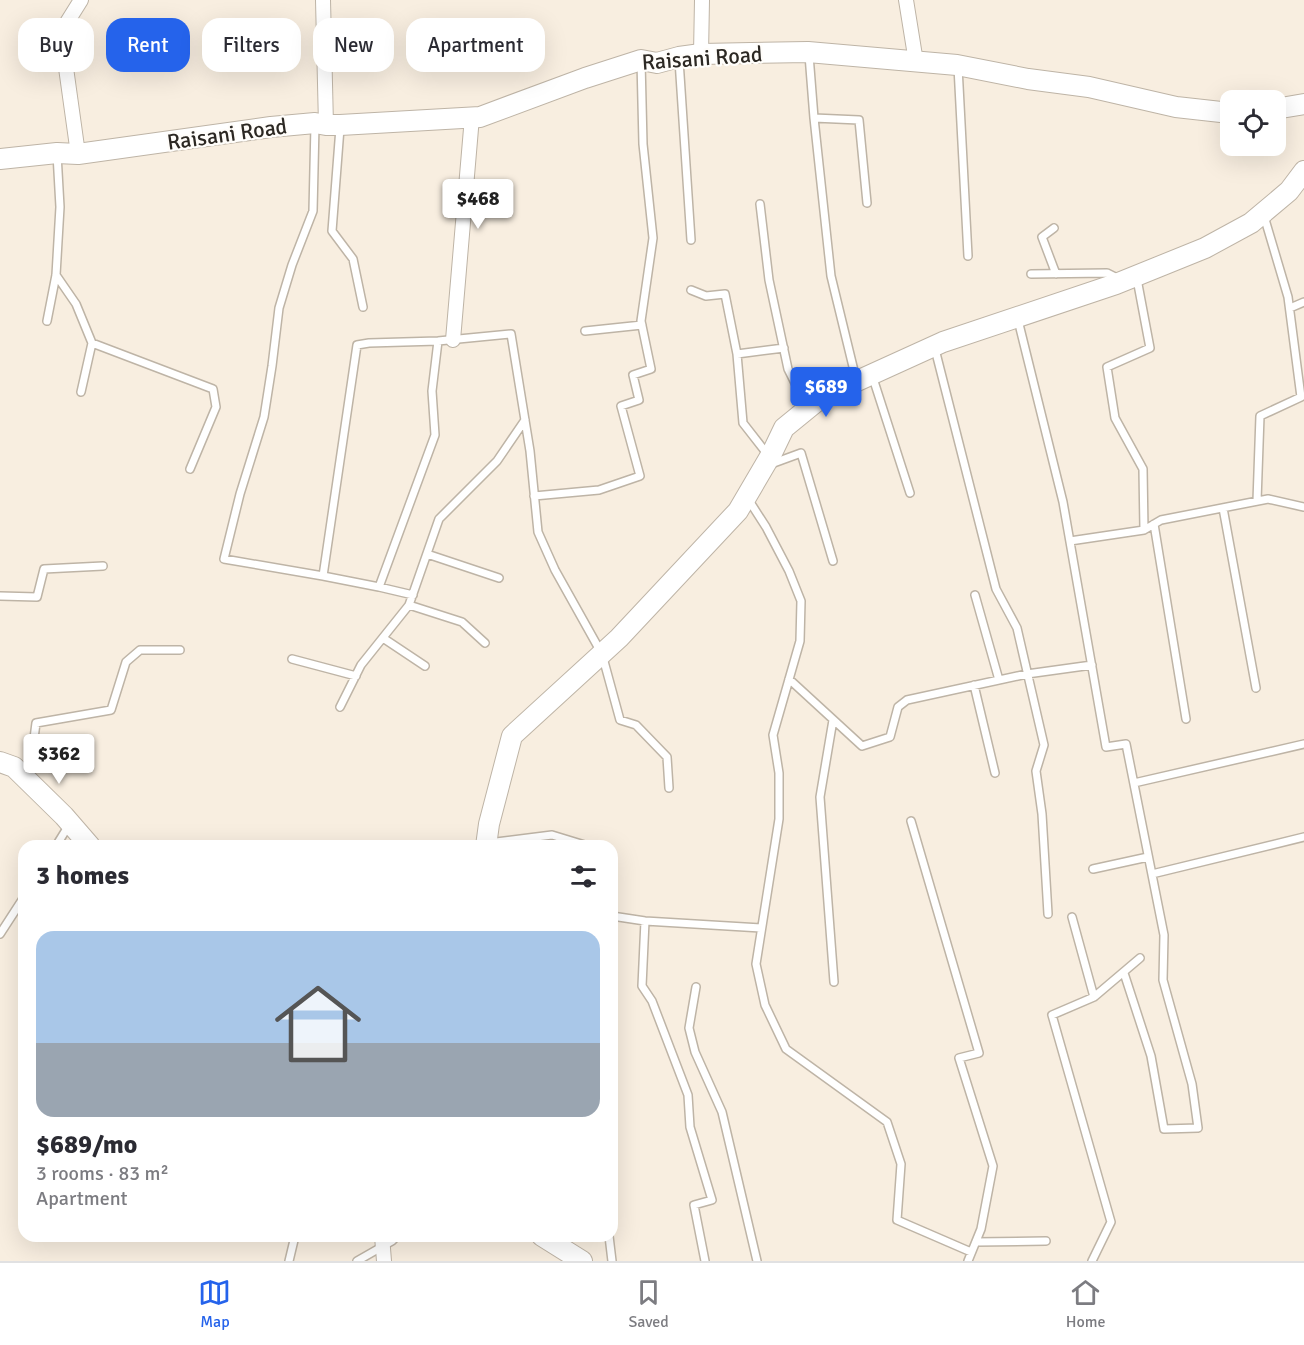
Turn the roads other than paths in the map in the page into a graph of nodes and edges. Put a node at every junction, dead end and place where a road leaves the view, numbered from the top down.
1 (81, 0) edge
2 (323, 0) edge
3 (702, 0) edge
4 (906, 0) edge
5 (808, 52) junction
6 (701, 54) junction
7 (679, 57) junction
8 (641, 60) junction
9 (916, 62) junction
10 (957, 66) junction
11 (1304, 104) edge
12 (1286, 107) edge
13 (1220, 111) edge
14 (472, 117) junction
15 (814, 117) junction
16 (327, 124) junction
17 (57, 153) junction
18 (78, 154) junction
19 (0, 159) edge
20 (1304, 171) edge
21 (867, 203) dead end
22 (760, 204) dead end
23 (1263, 213) junction
24 (1054, 228) dead end
25 (691, 240) dead end
26 (969, 256) dead end
27 (1031, 274) dead end
28 (1056, 274) junction
29 (56, 275) junction
30 (1130, 278) junction
31 (691, 290) dead end
32 (1304, 302) edge
33 (363, 307) dead end
34 (1290, 308) junction
35 (1018, 318) junction
36 (47, 321) dead end
37 (642, 325) junction
38 (585, 331) dead end
39 (453, 340) junction
40 (438, 341) junction
41 (92, 343) junction
42 (934, 346) junction
43 (784, 348) junction
44 (737, 354) junction
45 (1301, 367) edge
46 (864, 378) junction
47 (81, 392) dead end
48 (808, 409) junction
49 (525, 420) junction
50 (767, 462) junction
51 (190, 469) dead end
52 (910, 493) dead end
53 (534, 496) junction
54 (746, 497) junction
55 (1257, 501) junction
56 (1304, 507) edge
57 (1224, 508) junction
58 (1154, 524) junction
59 (1144, 530) junction
60 (1070, 541) junction
61 (427, 554) junction
62 (833, 561) dead end
63 (103, 566) dead end
64 (323, 576) junction
65 (499, 578) dead end
66 (379, 587) junction
67 (975, 595) dead end
68 (0, 596) edge
69 (413, 596) junction
70 (410, 605) junction
71 (383, 638) junction
72 (485, 643) dead end
73 (180, 650) dead end
74 (602, 654) junction
75 (292, 659) dead end
76 (1092, 665) junction
77 (425, 666) dead end
78 (1027, 674) junction
79 (356, 676) junction
80 (789, 679) junction
81 (999, 680) junction
82 (974, 686) junction
83 (1257, 688) dead end
84 (340, 707) dead end
85 (1186, 719) dead end
86 (833, 720) junction
87 (1304, 744) edge
88 (0, 762) edge
89 (995, 773) dead end
90 (29, 782) junction
91 (1134, 783) junction
92 (669, 788) dead end
93 (911, 820) dead end
94 (70, 823) junction
95 (1302, 837) edge
96 (60, 840) edge
97 (85, 840) edge
98 (487, 840) edge
99 (516, 840) edge
100 (568, 840) edge
101 (1304, 846) edge
102 (1148, 857) junction
103 (1093, 869) dead end
104 (1152, 874) junction
105 (18, 906) edge
106 (1048, 914) dead end
107 (1072, 916) dead end
108 (618, 917) edge
109 (645, 921) junction
110 (761, 928) junction
111 (0, 934) edge
112 (1140, 958) dead end
113 (1124, 973) junction
114 (834, 982) dead end
115 (696, 987) dead end
116 (1094, 997) junction
117 (1046, 1241) dead end
118 (294, 1242) edge
119 (381, 1242) edge
120 (382, 1242) edge
121 (552, 1242) edge
122 (610, 1242) edge
123 (976, 1242) junction
124 (971, 1252) junction
125 (289, 1261) edge
126 (357, 1261) edge
127 (384, 1261) edge
128 (582, 1261) edge
129 (612, 1261) edge
130 (705, 1261) edge
131 (757, 1261) edge
132 (968, 1261) edge
133 (1092, 1261) edge

1 - 18 street
2 - 16 street
3 - 6 street
4 - 9 street
5 - 6 main road, Raisani Road
5 - 9 main road, Raisani Road
5 - 15 lane
6 - 7 main road, Raisani Road
7 - 8 main road, Raisani Road
7 - 25 lane
8 - 14 main road, Raisani Road
8 - 37 lane
9 - 10 main road, Raisani Road
10 - 13 main road, Raisani Road
10 - 26 lane
11 - 12 main road
14 - 16 main road, Raisani Road
14 - 39 street
15 - 21 lane
15 - 46 lane
16 - 18 main road, Raisani Road
16 - 33 lane
16 - 64 lane
17 - 18 main road, Raisani Road
17 - 19 main road, Raisani Road
17 - 29 lane
20 - 23 main road
22 - 43 lane
23 - 30 main road
23 - 34 lane
24 - 28 lane
27 - 28 lane
28 - 30 lane
29 - 36 lane
29 - 41 lane
30 - 35 main road
30 - 59 lane
31 - 44 lane
32 - 34 lane
34 - 45 lane
35 - 42 main road
35 - 60 lane
37 - 38 lane
37 - 53 lane
39 - 40 lane
39 - 49 lane
40 - 64 lane
40 - 66 lane
41 - 47 lane
41 - 51 lane
42 - 46 main road
42 - 78 lane
43 - 44 lane
43 - 48 lane
44 - 50 lane
45 - 55 lane
46 - 48 main road
46 - 52 lane
48 - 50 main road
49 - 53 lane
49 - 61 lane
50 - 54 main road
50 - 62 lane
53 - 74 lane
54 - 74 main road
54 - 80 lane
55 - 56 lane
55 - 57 lane
57 - 58 lane
57 - 83 lane
58 - 59 lane
58 - 85 lane
59 - 60 lane
60 - 76 lane
61 - 65 lane
61 - 69 lane
63 - 68 lane
64 - 66 lane
66 - 69 lane
67 - 81 lane
69 - 70 lane
70 - 71 lane
70 - 72 lane
71 - 77 lane
71 - 79 lane
73 - 90 lane
74 - 92 lane
74 - 98 main road
75 - 79 lane
76 - 78 lane
76 - 91 lane
78 - 81 lane
78 - 106 lane
79 - 84 lane
80 - 86 lane
80 - 110 lane
81 - 82 lane
82 - 86 lane
82 - 89 lane
86 - 114 lane
87 - 91 lane
88 - 90 main road
90 - 94 main road
91 - 102 lane
93 - 123 lane
94 - 96 lane
94 - 97 main road
95 - 101 lane
95 - 104 lane
99 - 100 lane
102 - 103 lane
102 - 104 lane
104 - 113 lane
105 - 111 lane
107 - 116 lane
108 - 109 lane
109 - 110 lane
109 - 130 lane
110 - 124 lane
112 - 113 lane
113 - 116 lane
115 - 131 lane
116 - 133 lane
117 - 123 lane
118 - 125 lane
119 - 126 lane
120 - 127 street
121 - 128 main road
122 - 129 lane
123 - 124 lane
124 - 132 lane

